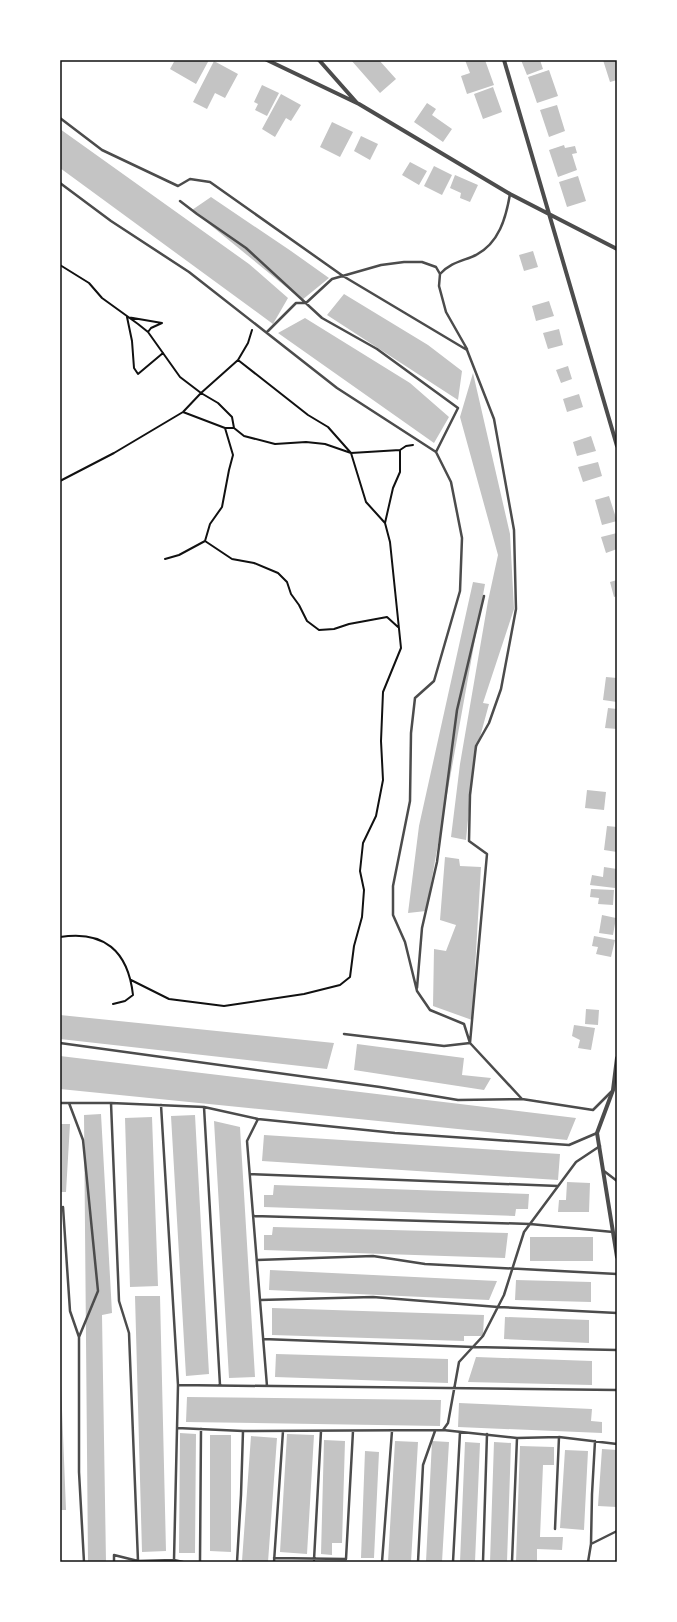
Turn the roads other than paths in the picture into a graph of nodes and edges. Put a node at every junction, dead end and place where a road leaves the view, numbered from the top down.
1 (267, 60) edge
2 (319, 60) edge
3 (504, 60) edge
4 (359, 104) junction
5 (60, 118) edge
6 (60, 183) edge
7 (510, 194) junction
8 (180, 201) dead end
9 (550, 214) junction
10 (617, 249) edge
11 (440, 274) junction
12 (343, 276) junction
13 (306, 304) junction
14 (267, 332) junction
15 (467, 350) junction
16 (617, 446) edge
17 (436, 452) junction
18 (484, 596) dead end
19 (417, 991) junction
20 (344, 1034) dead end
21 (60, 1043) edge
22 (470, 1043) junction
23 (617, 1058) edge
24 (615, 1089) edge
25 (522, 1099) junction
26 (60, 1103) edge
27 (69, 1103) junction
28 (111, 1103) junction
29 (161, 1105) junction
30 (204, 1107) junction
31 (258, 1119) junction
32 (597, 1133) junction
33 (600, 1146) junction
34 (604, 1171) junction
35 (250, 1174) junction
36 (617, 1181) edge
37 (559, 1186) junction
38 (63, 1207) dead end
39 (253, 1216) junction
40 (530, 1224) junction
41 (613, 1232) junction
42 (617, 1257) edge
43 (257, 1260) junction
44 (512, 1269) junction
45 (617, 1274) edge
46 (260, 1300) junction
47 (498, 1307) junction
48 (617, 1313) edge
49 (79, 1337) junction
50 (263, 1339) junction
51 (473, 1347) junction
52 (617, 1350) edge
53 (178, 1385) junction
54 (220, 1385) junction
55 (267, 1386) junction
56 (453, 1388) junction
57 (617, 1390) edge
58 (176, 1428) junction
59 (201, 1429) junction
60 (443, 1430) junction
61 (243, 1431) junction
62 (283, 1431) junction
63 (322, 1431) junction
64 (353, 1431) junction
65 (392, 1431) junction
66 (435, 1431) junction
67 (460, 1432) junction
68 (487, 1434) junction
69 (559, 1437) junction
70 (517, 1438) junction
71 (595, 1441) junction
72 (617, 1444) edge
73 (555, 1529) dead end
74 (617, 1531) edge
75 (591, 1544) junction
76 (174, 1560) junction
77 (274, 1560) edge
78 (314, 1560) junction
79 (138, 1561) junction
80 (84, 1562) edge
81 (114, 1562) edge
82 (183, 1562) edge
83 (200, 1562) edge
84 (237, 1562) edge
85 (382, 1562) edge
86 (418, 1562) edge
87 (453, 1562) edge
88 (483, 1562) edge
89 (512, 1562) edge
90 (588, 1562) edge

1 - 4 street
2 - 4 street
3 - 9 street
4 - 7 street
5 - 12 lane
6 - 14 lane
7 - 9 street
7 - 11 lane
8 - 13 lane
9 - 10 street
9 - 16 street
11 - 12 lane
11 - 15 lane
12 - 13 lane
12 - 15 lane
13 - 14 lane
13 - 17 lane
14 - 17 lane
15 - 22 lane
17 - 19 lane
18 - 19 lane
19 - 22 lane
20 - 22 lane
21 - 25 lane
22 - 25 lane
23 - 24 street
24 - 25 lane
24 - 32 street
26 - 27 lane
27 - 28 lane
27 - 49 lane
28 - 29 lane
28 - 79 lane
29 - 30 lane
29 - 53 lane
30 - 31 lane
30 - 54 lane
31 - 32 lane
31 - 35 lane
32 - 33 street
33 - 34 street
33 - 37 lane
34 - 36 lane
34 - 41 street
35 - 37 lane
35 - 39 lane
37 - 40 lane
38 - 49 lane
39 - 40 lane
39 - 43 lane
40 - 41 lane
40 - 44 lane
41 - 42 street
43 - 44 lane
43 - 46 lane
44 - 45 lane
44 - 47 lane
46 - 47 lane
46 - 50 lane
47 - 48 lane
47 - 51 lane
49 - 80 lane
50 - 51 lane
50 - 55 lane
51 - 52 lane
51 - 56 lane
53 - 54 lane
53 - 58 lane
54 - 55 lane
55 - 56 lane
56 - 57 lane
56 - 60 lane
58 - 59 lane
58 - 76 lane
59 - 61 lane
59 - 83 lane
60 - 66 lane
60 - 67 lane
61 - 62 lane
61 - 84 lane
62 - 63 lane
62 - 77 lane
63 - 64 lane
63 - 78 lane
64 - 65 lane
64 - 78 lane
65 - 66 lane
65 - 85 lane
66 - 86 lane
67 - 68 lane
67 - 87 lane
68 - 70 lane
68 - 88 lane
69 - 70 lane
69 - 71 lane
69 - 73 lane
70 - 89 lane
71 - 72 lane
71 - 75 lane
74 - 75 lane
75 - 90 lane
76 - 79 lane
76 - 82 lane
77 - 78 lane
79 - 81 lane

